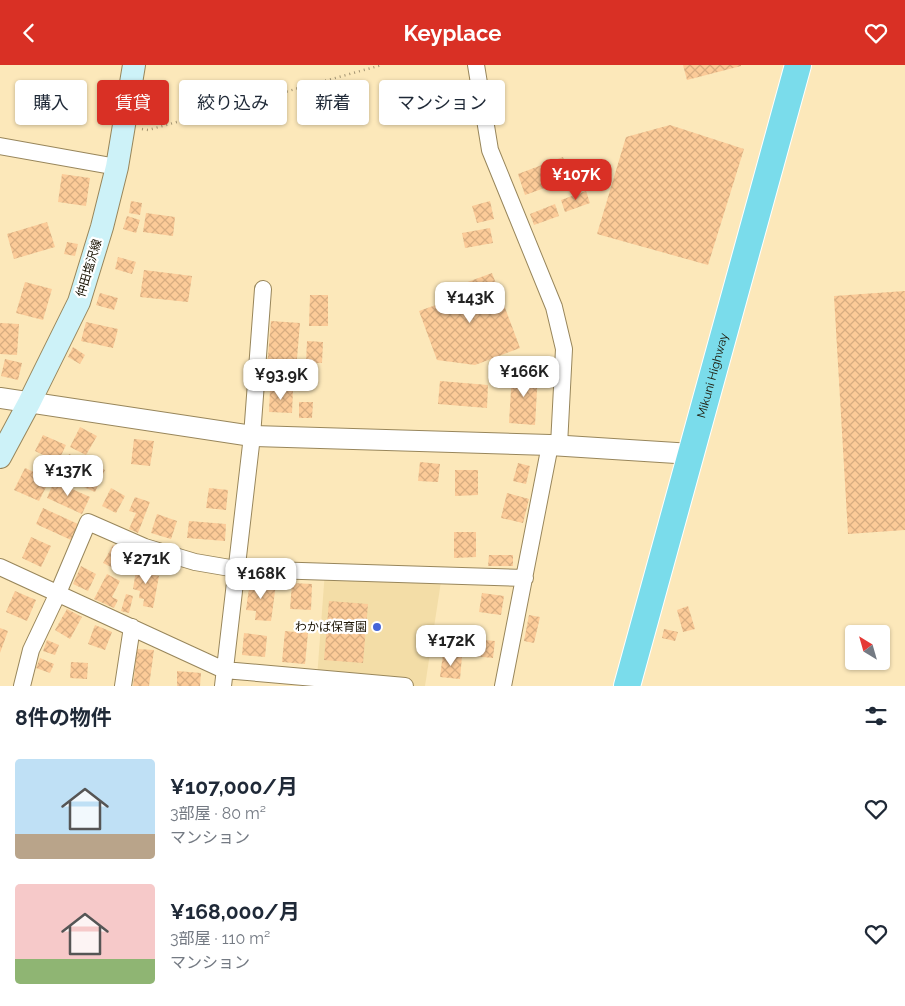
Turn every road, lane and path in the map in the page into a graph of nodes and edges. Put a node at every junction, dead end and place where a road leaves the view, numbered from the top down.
1 (134, 65) edge
2 (382, 65) edge
3 (476, 65) edge
4 (798, 65) edge
5 (123, 127) junction
6 (0, 146) edge
7 (116, 167) junction
8 (263, 289) dead end
9 (0, 398) edge
10 (29, 403) junction
11 (252, 436) junction
12 (554, 445) junction
13 (692, 454) junction
14 (0, 457) edge
15 (0, 567) edge
16 (236, 569) junction
17 (525, 578) junction
18 (58, 593) junction
19 (132, 627) junction
20 (224, 678) edge
21 (22, 686) edge
22 (123, 686) edge
23 (405, 686) edge
24 (503, 686) edge
25 (627, 686) edge

1 - 5 main road, 仲田塩沢線
2 - 5 path
3 - 12 street
4 - 13 highway, Mikuni Highway
5 - 7 main road, 仲田塩沢線
6 - 7 street
7 - 10 main road, 仲田塩沢線
8 - 11 street
9 - 10 street
10 - 11 street
10 - 14 main road, 仲田塩沢線
11 - 12 street
11 - 16 street
12 - 13 street
12 - 17 street
13 - 25 highway, Mikuni Highway
15 - 18 street
16 - 17 street
16 - 18 street
16 - 20 street
17 - 24 street
18 - 19 street
18 - 21 street
19 - 20 street
19 - 22 street
20 - 23 street

